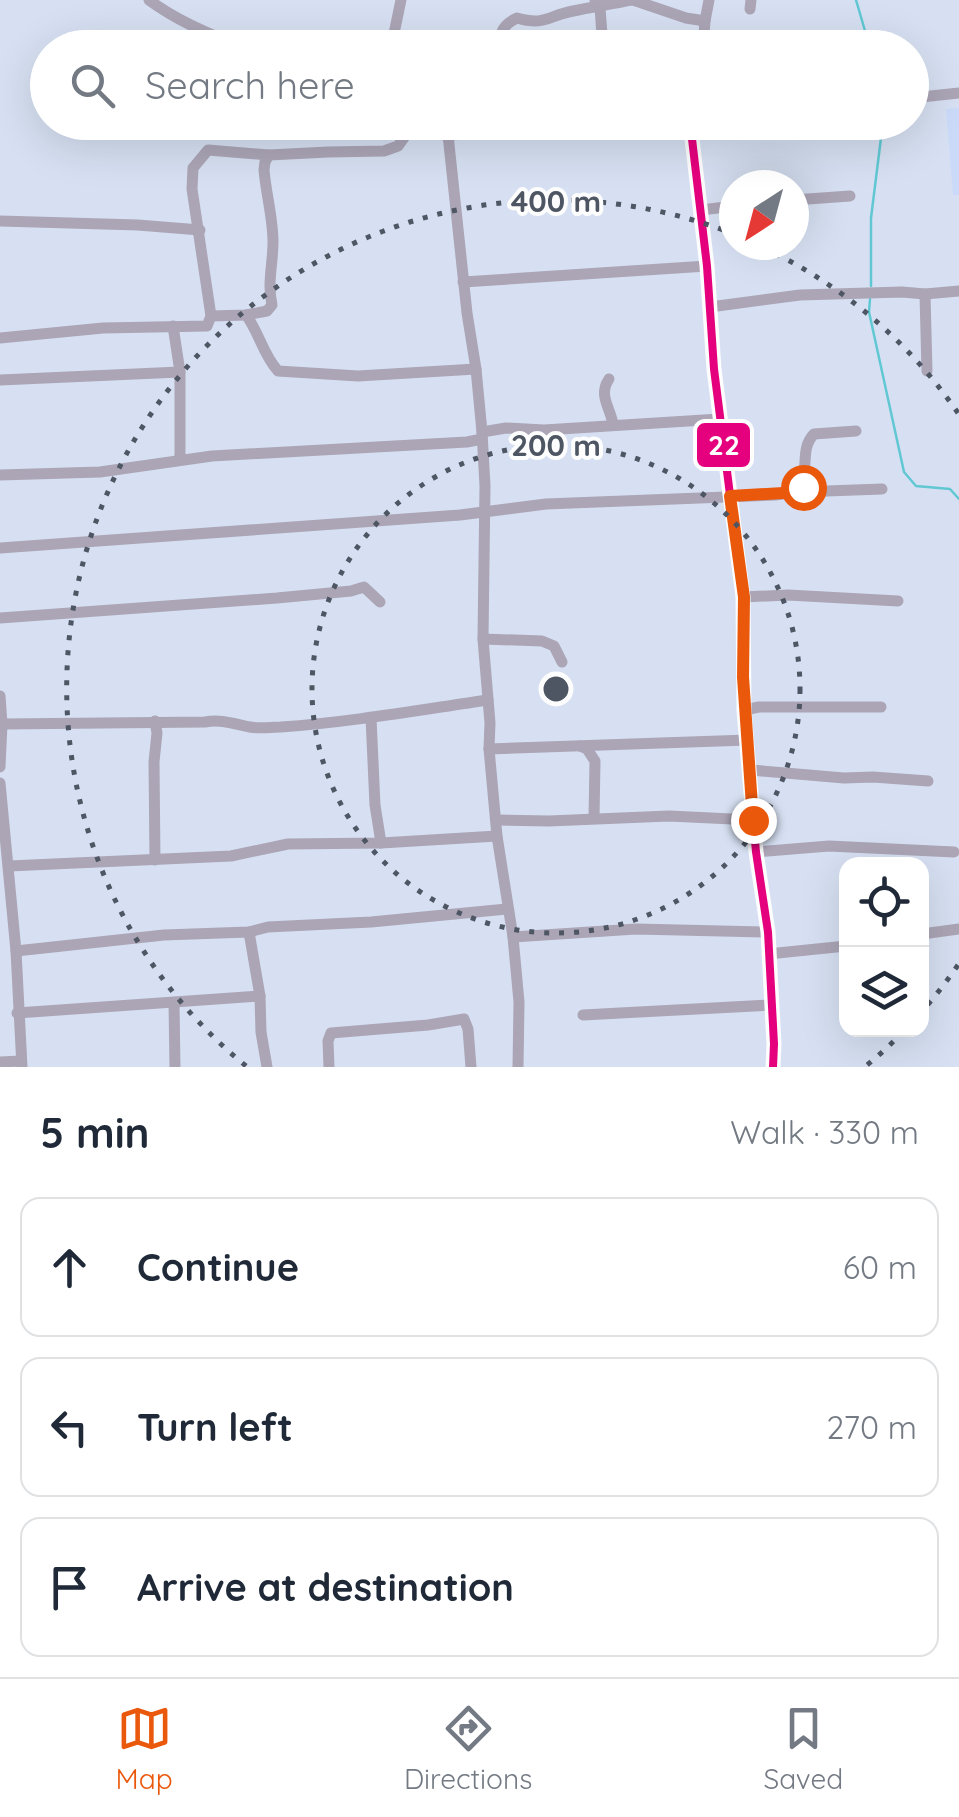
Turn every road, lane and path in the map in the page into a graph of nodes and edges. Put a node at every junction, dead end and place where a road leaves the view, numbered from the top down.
1 (150, 0) edge
2 (173, 0) edge
3 (400, 0) edge
4 (632, 0) edge
5 (709, 0) edge
6 (598, 4) edge
7 (167, 13) junction
8 (705, 20) junction
9 (198, 30) edge
10 (394, 30) edge
11 (503, 30) edge
12 (601, 30) edge
13 (704, 30) edge
14 (959, 93) edge
15 (929, 96) edge
16 (402, 140) edge
17 (449, 140) edge
18 (692, 140) edge
19 (268, 155) junction
20 (850, 196) dead end
21 (809, 199) edge
22 (719, 208) edge
23 (701, 210) junction
24 (0, 222) edge
25 (200, 230) junction
26 (707, 266) junction
27 (463, 282) junction
28 (959, 291) edge
29 (925, 294) junction
30 (710, 306) junction
31 (246, 315) junction
32 (211, 316) junction
33 (173, 326) junction
34 (0, 338) edge
35 (476, 369) junction
36 (927, 371) dead end
37 (180, 372) junction
38 (609, 379) dead end
39 (0, 380) edge
40 (720, 419) junction
41 (613, 424) junction
42 (856, 431) dead end
43 (482, 435) junction
44 (180, 459) junction
45 (0, 475) edge
46 (882, 489) dead end
47 (800, 492) junction
48 (730, 496) junction
49 (484, 513) junction
50 (0, 548) edge
51 (744, 597) junction
52 (898, 601) dead end
53 (380, 602) dead end
54 (0, 618) edge
55 (484, 639) junction
56 (562, 662) dead end
57 (0, 696) edge
58 (488, 700) junction
59 (881, 707) dead end
60 (744, 710) junction
61 (371, 718) junction
62 (1, 719) edge
63 (155, 721) junction
64 (748, 740) junction
65 (604, 745) junction
66 (580, 746) junction
67 (489, 749) junction
68 (0, 767) edge
69 (751, 770) junction
70 (595, 773) junction
71 (928, 781) dead end
72 (0, 783) edge
73 (594, 818) junction
74 (497, 820) junction
75 (753, 820) junction
76 (497, 836) junction
77 (381, 843) junction
78 (756, 852) junction
79 (954, 852) dead end
80 (155, 860) junction
81 (9, 866) junction
82 (507, 909) junction
83 (959, 929) edge
84 (249, 932) junction
85 (768, 932) junction
86 (929, 933) edge
87 (512, 938) junction
88 (839, 947) edge
89 (16, 951) junction
90 (768, 954) junction
91 (260, 996) junction
92 (174, 1003) junction
93 (770, 1005) junction
94 (17, 1013) junction
95 (583, 1015) dead end
96 (0, 1062) edge
97 (21, 1064) edge
98 (174, 1067) edge
99 (267, 1067) edge
100 (329, 1067) edge
101 (471, 1067) edge
102 (518, 1067) edge
103 (773, 1067) edge

1 - 7 street
2 - 7 street
3 - 10 street
4 - 6 street
4 - 8 street
5 - 8 street
6 - 11 street
6 - 12 street
7 - 9 street
8 - 13 street
14 - 15 street
16 - 19 street
17 - 27 street
18 - 23 street
19 - 25 street
19 - 31 street
20 - 21 street
22 - 23 street
23 - 26 street
24 - 25 street
25 - 32 street
26 - 27 street
26 - 30 street
27 - 35 street
28 - 29 street
29 - 30 street
29 - 36 street
30 - 40 street
31 - 32 street
31 - 35 street
32 - 33 street
33 - 34 street
33 - 37 street
35 - 43 street
37 - 39 street
37 - 44 street
38 - 41 street
40 - 41 street
40 - 48 street
41 - 43 street
42 - 47 street
43 - 44 street
43 - 49 street
44 - 45 street
46 - 47 street
47 - 48 street
48 - 49 street
48 - 51 street
49 - 50 street
49 - 55 street
51 - 52 street
51 - 60 street
53 - 54 street
55 - 56 street
55 - 58 street
57 - 62 street
58 - 61 street
58 - 67 street
59 - 60 street
60 - 64 street
61 - 63 street
61 - 77 street
62 - 63 street
62 - 68 street
63 - 80 street
64 - 65 street
64 - 69 street
65 - 66 street
65 - 70 street
66 - 67 street
66 - 70 street
67 - 74 street
69 - 71 street
69 - 75 street
70 - 73 street
72 - 81 street
73 - 74 street
73 - 75 street
74 - 76 street
75 - 78 street
76 - 77 street
76 - 82 street
77 - 80 street
78 - 79 street
78 - 85 street
80 - 81 street
81 - 89 street
82 - 84 street
82 - 87 street
83 - 86 street
84 - 89 street
84 - 91 street
85 - 87 street
85 - 90 street
87 - 102 street
88 - 90 street
89 - 94 street
90 - 93 street
91 - 92 street
91 - 99 street
92 - 94 street
92 - 98 street
93 - 95 street
93 - 103 street
94 - 97 street
96 - 97 street
100 - 101 street

